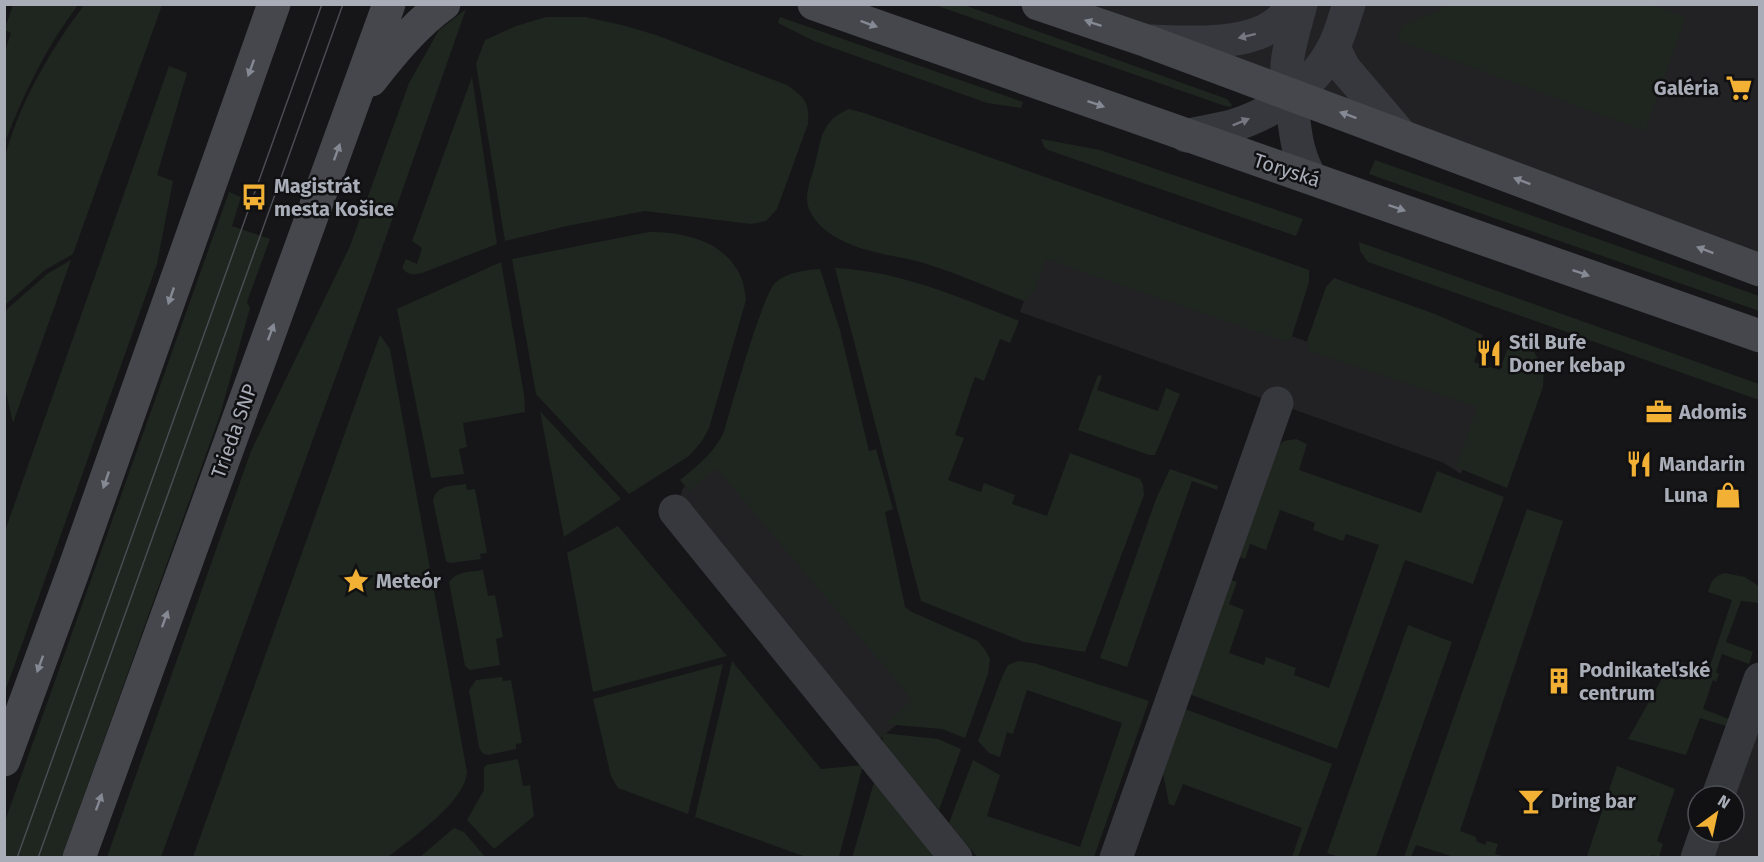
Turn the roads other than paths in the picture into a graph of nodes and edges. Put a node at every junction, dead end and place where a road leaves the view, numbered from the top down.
1 (389, 4) edge
2 (444, 4) edge
3 (814, 4) edge
4 (1038, 4) edge
5 (1294, 4) edge
6 (1301, 4) edge
7 (1349, 4) edge
8 (272, 7) edge
9 (1147, 41) junction
10 (1334, 48) junction
11 (1291, 94) junction
12 (355, 100) junction
13 (1186, 136) junction
14 (1402, 136) junction
15 (1311, 178) junction
16 (1760, 270) edge
17 (1760, 336) edge
18 (1277, 403) dead end
19 (675, 511) dead end
20 (1760, 679) edge
21 (4, 760) edge
22 (1722, 784) edge
23 (80, 858) edge
24 (956, 858) edge
25 (1116, 858) edge

1 - 12 street, Trieda SNP
2 - 12 street
3 -> 13 street, Toryská
9 -> 4 street
5 -> 9 street
6 - 11 street
7 - 10 street
8 -> 21 street
9 - 11 street
10 - 11 street
10 - 14 street
13 -> 11 street
14 -> 11 street
11 - 15 street
23 -> 12 street, Trieda SNP
13 - 15 street, Toryská
16 -> 14 street
15 -> 17 street, Toryská
18 - 25 street
19 - 24 street
20 - 22 street

